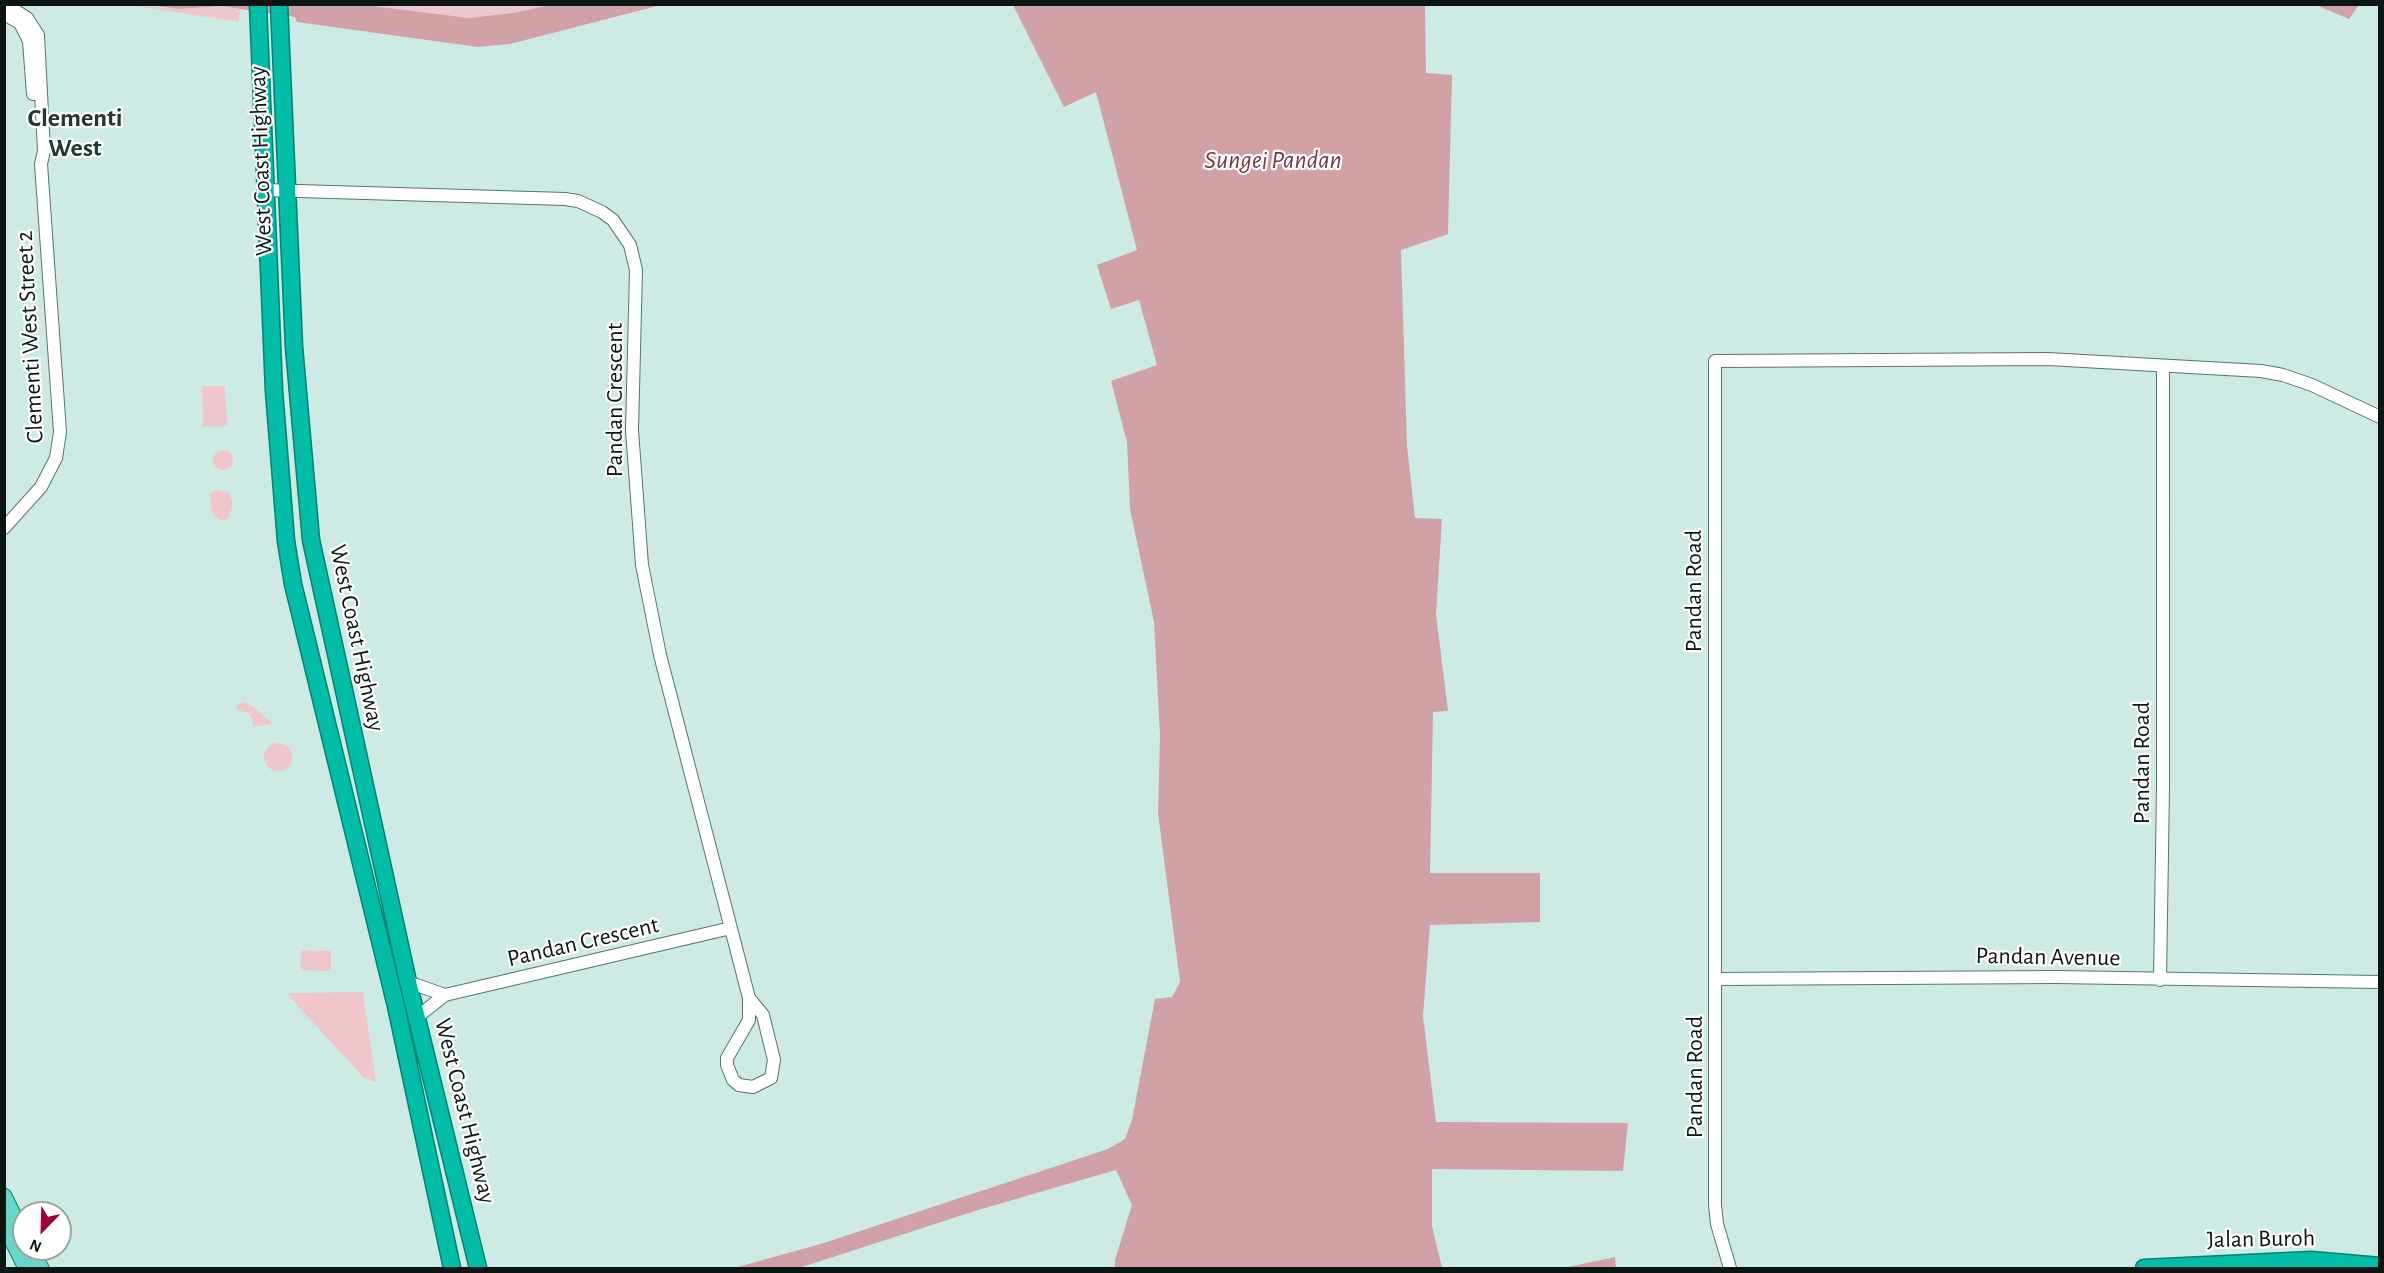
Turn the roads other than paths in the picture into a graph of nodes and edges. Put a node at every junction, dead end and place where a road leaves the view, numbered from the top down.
1 (5, 4) edge
2 (279, 4) edge
3 (258, 13) edge
4 (4, 14) edge
5 (41, 164) junction
6 (265, 190) junction
7 (286, 190) junction
8 (2163, 367) junction
9 (2379, 417) edge
10 (4, 528) edge
11 (361, 772) junction
12 (340, 779) junction
13 (731, 928) junction
14 (1716, 979) junction
15 (2160, 980) junction
16 (408, 982) junction
17 (2379, 982) edge
18 (445, 995) junction
19 (749, 998) junction
20 (417, 1017) junction
21 (4, 1196) edge
22 (12, 1224) edge
23 (2379, 1266) edge
24 (452, 1269) edge
25 (478, 1269) edge
26 (1730, 1269) edge
27 (2145, 1269) edge

1 - 5 street, Clementi West Street 2
2 - 7 highway, West Coast Highway
3 - 6 highway, West Coast Highway
4 - 5 street, Clementi West Street 2
5 - 10 street, Clementi West Street 2
6 - 7 street, Pandan Crescent
6 - 12 highway, West Coast Highway
7 - 11 highway, West Coast Highway
7 - 13 street, Pandan Crescent
8 - 9 street, Pandan Road
8 - 14 street, Pandan Road
8 - 15 street, Pandan Road
11 - 12 highway
11 - 16 highway, West Coast Highway
12 - 24 highway, West Coast Highway
13 - 18 street, Pandan Crescent
13 - 19 street, Pandan Crescent
14 - 15 street, Pandan Avenue
14 - 26 street, Pandan Road
15 - 17 street, Pandan Avenue
16 - 18 street
16 - 20 highway, West Coast Highway
18 - 20 street, Pandan Crescent
19 - 19 street, Pandan Crescent
20 - 25 highway, West Coast Highway
21 - 22 main road
23 - 27 highway, Jalan Buroh

